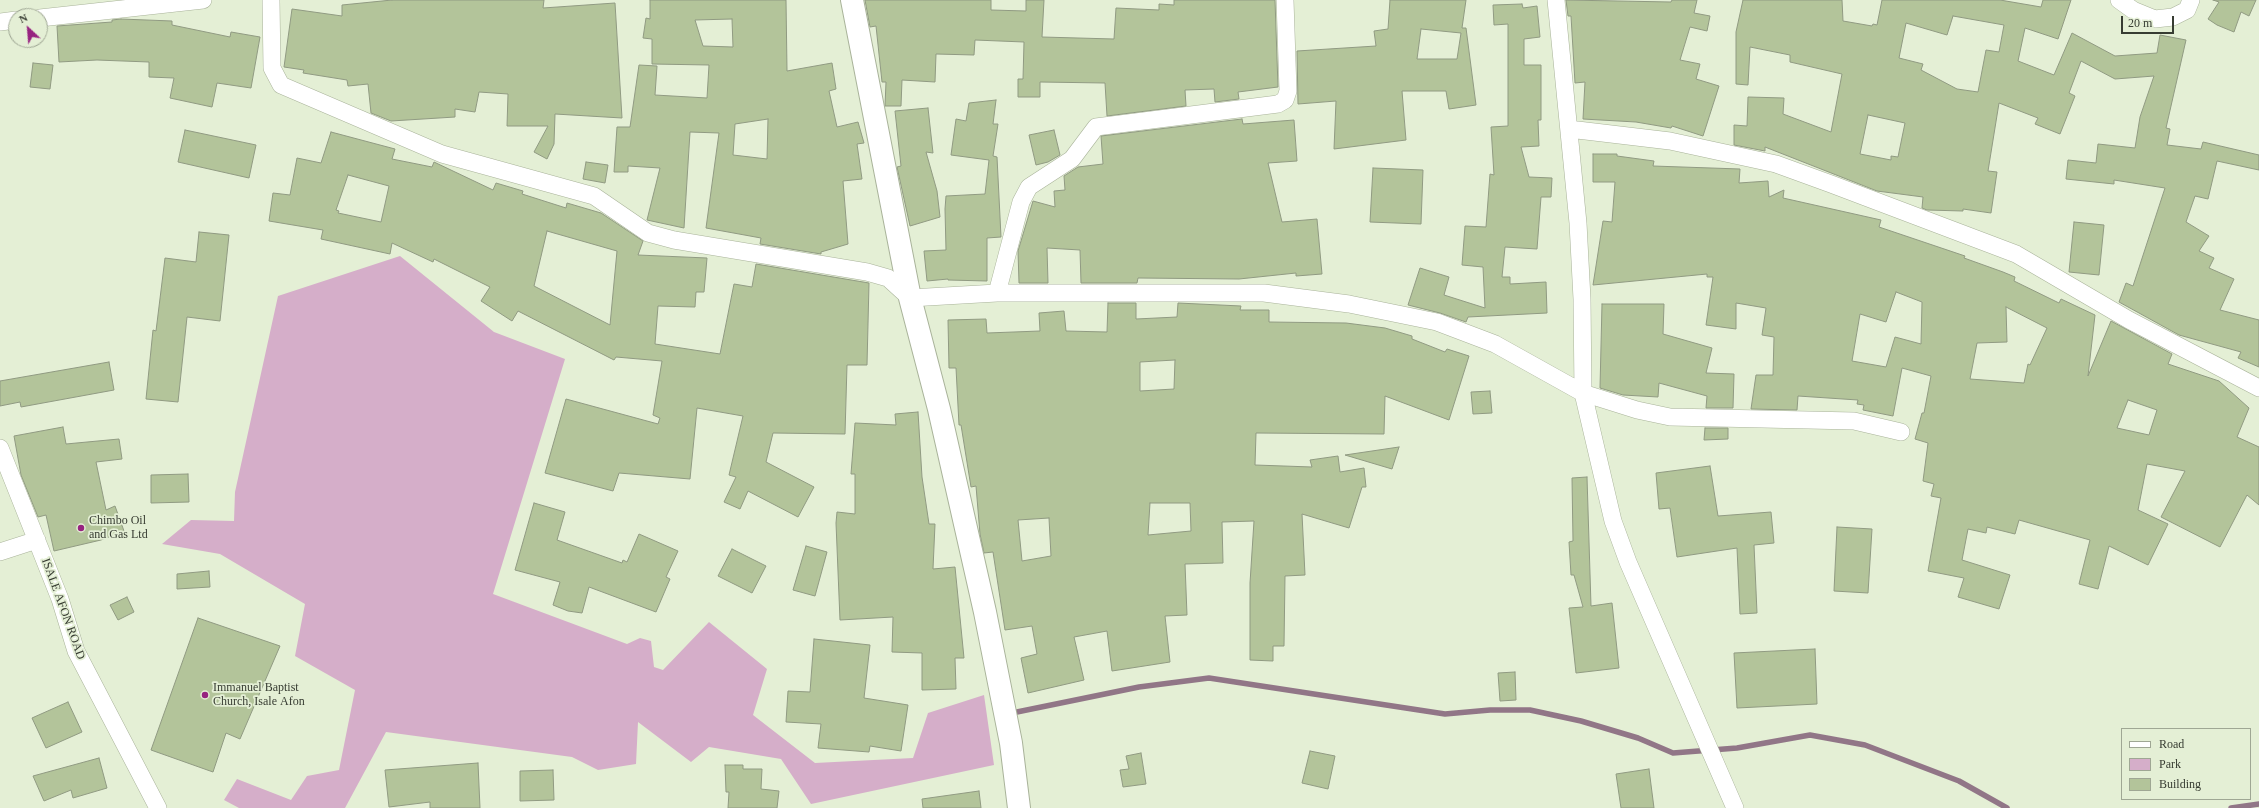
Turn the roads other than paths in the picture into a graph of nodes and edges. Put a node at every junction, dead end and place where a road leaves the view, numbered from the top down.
1 (203, 0) edge
2 (271, 0) edge
3 (852, 0) edge
4 (1285, 0) edge
5 (1556, 0) edge
6 (2119, 0) edge
7 (2191, 0) edge
8 (48, 17) edge
9 (1569, 130) junction
10 (997, 293) junction
11 (910, 298) junction
12 (2259, 388) edge
13 (1583, 393) junction
14 (1902, 432) dead end
15 (0, 448) edge
16 (37, 540) junction
17 (0, 552) edge
18 (158, 808) edge
19 (1019, 808) edge
20 (1735, 808) edge

1 - 8 street
2 - 11 street
3 - 11 main road
4 - 10 street
5 - 9 street
6 - 7 street
9 - 12 street
9 - 13 street
10 - 11 street
10 - 13 street
11 - 19 main road
13 - 14 street
13 - 20 street
15 - 16 street, ISALE AFON ROAD
16 - 17 street
16 - 18 street, ISALE AFON ROAD

